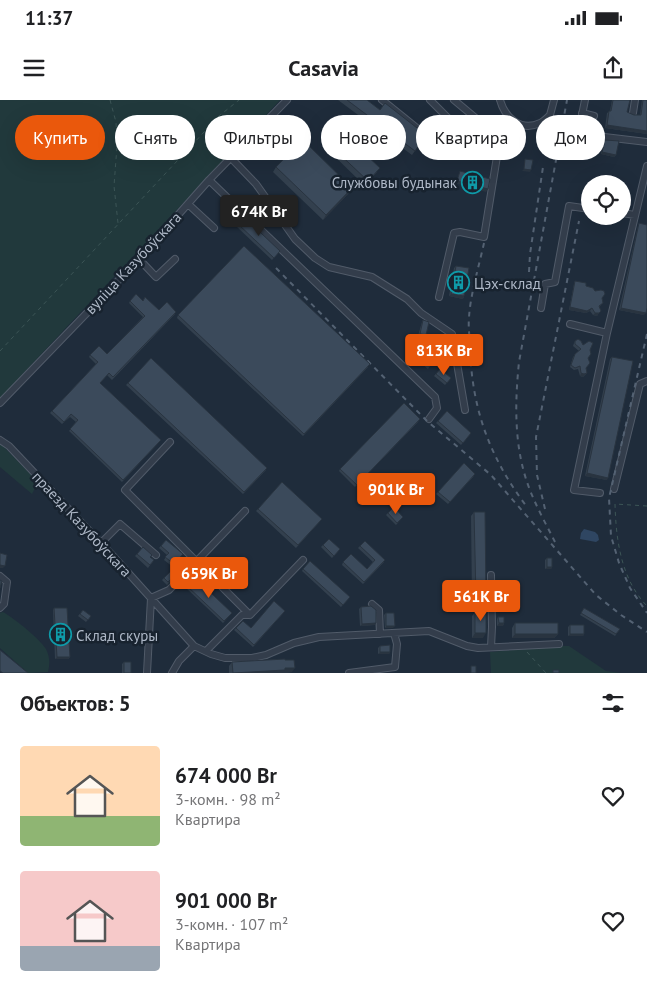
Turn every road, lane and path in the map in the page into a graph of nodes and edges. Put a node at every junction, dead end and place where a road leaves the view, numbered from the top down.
1 (110, 100) edge
2 (239, 100) edge
3 (287, 100) edge
4 (382, 100) edge
5 (430, 100) edge
6 (454, 100) edge
7 (500, 100) edge
8 (554, 100) edge
9 (585, 100) edge
10 (635, 100) edge
11 (582, 113) junction
12 (633, 113) edge
13 (273, 115) edge
14 (590, 115) edge
15 (647, 142) edge
16 (229, 160) edge
17 (233, 160) edge
18 (647, 166) edge
19 (209, 180) junction
20 (188, 204) junction
21 (581, 208) edge
22 (631, 214) edge
23 (635, 215) junction
24 (118, 224) junction
25 (214, 228) dead end
26 (175, 258) dead end
27 (139, 259) junction
28 (439, 297) dead end
29 (541, 308) dead end
30 (570, 324) dead end
31 (607, 333) junction
32 (0, 351) edge
33 (647, 381) edge
34 (0, 403) edge
35 (465, 410) dead end
36 (429, 419) dead end
37 (0, 440) edge
38 (170, 442) dead end
39 (614, 489) dead end
40 (600, 493) dead end
41 (647, 506) edge
42 (245, 511) dead end
43 (101, 543) junction
44 (156, 555) dead end
45 (303, 560) dead end
46 (196, 562) junction
47 (490, 575) dead end
48 (0, 576) edge
49 (151, 598) junction
50 (372, 604) edge
51 (647, 606) edge
52 (0, 608) edge
53 (250, 614) junction
54 (394, 633) junction
55 (380, 634) junction
56 (559, 644) dead end
57 (194, 646) junction
58 (522, 646) junction
59 (491, 647) junction
60 (206, 652) junction
61 (147, 673) edge
62 (172, 673) edge
63 (349, 673) edge
64 (546, 673) edge

1 - 24 path
2 - 24 path
3 - 13 street, вуліца Казубоўскага
4 - 5 street
6 - 28 street
7 - 8 street
9 - 11 street
10 - 12 street
11 - 14 street
11 - 15 street
16 - 19 street, вуліца Казубоўскага
17 - 35 street
18 - 23 street
19 - 20 street, вуліца Казубоўскага
19 - 36 street
20 - 25 street
20 - 27 street, вуліца Казубоўскага
21 - 29 street
22 - 23 street
23 - 31 street
24 - 32 path
26 - 27 street
27 - 34 street, вуліца Казубоўскага
30 - 31 street
31 - 40 street
33 - 39 street
37 - 43 street, праезд Казубоўскага
38 - 46 street
41 - 51 path
42 - 46 street
43 - 44 street
43 - 49 street, праезд Казубоўскага
45 - 53 street
46 - 49 street
46 - 53 street
47 - 59 street
48 - 52 street
49 - 57 street, праезд Казубоўскага
49 - 61 street
50 - 55 street
53 - 60 street
54 - 55 street, праезд Казубоўскага
54 - 59 street, праезд Казубоўскага
54 - 63 street
55 - 60 street, праезд Казубоўскага
56 - 58 street, праезд Казубоўскага
57 - 60 street, праезд Казубоўскага
57 - 62 street
58 - 59 street, праезд Казубоўскага
58 - 64 path

